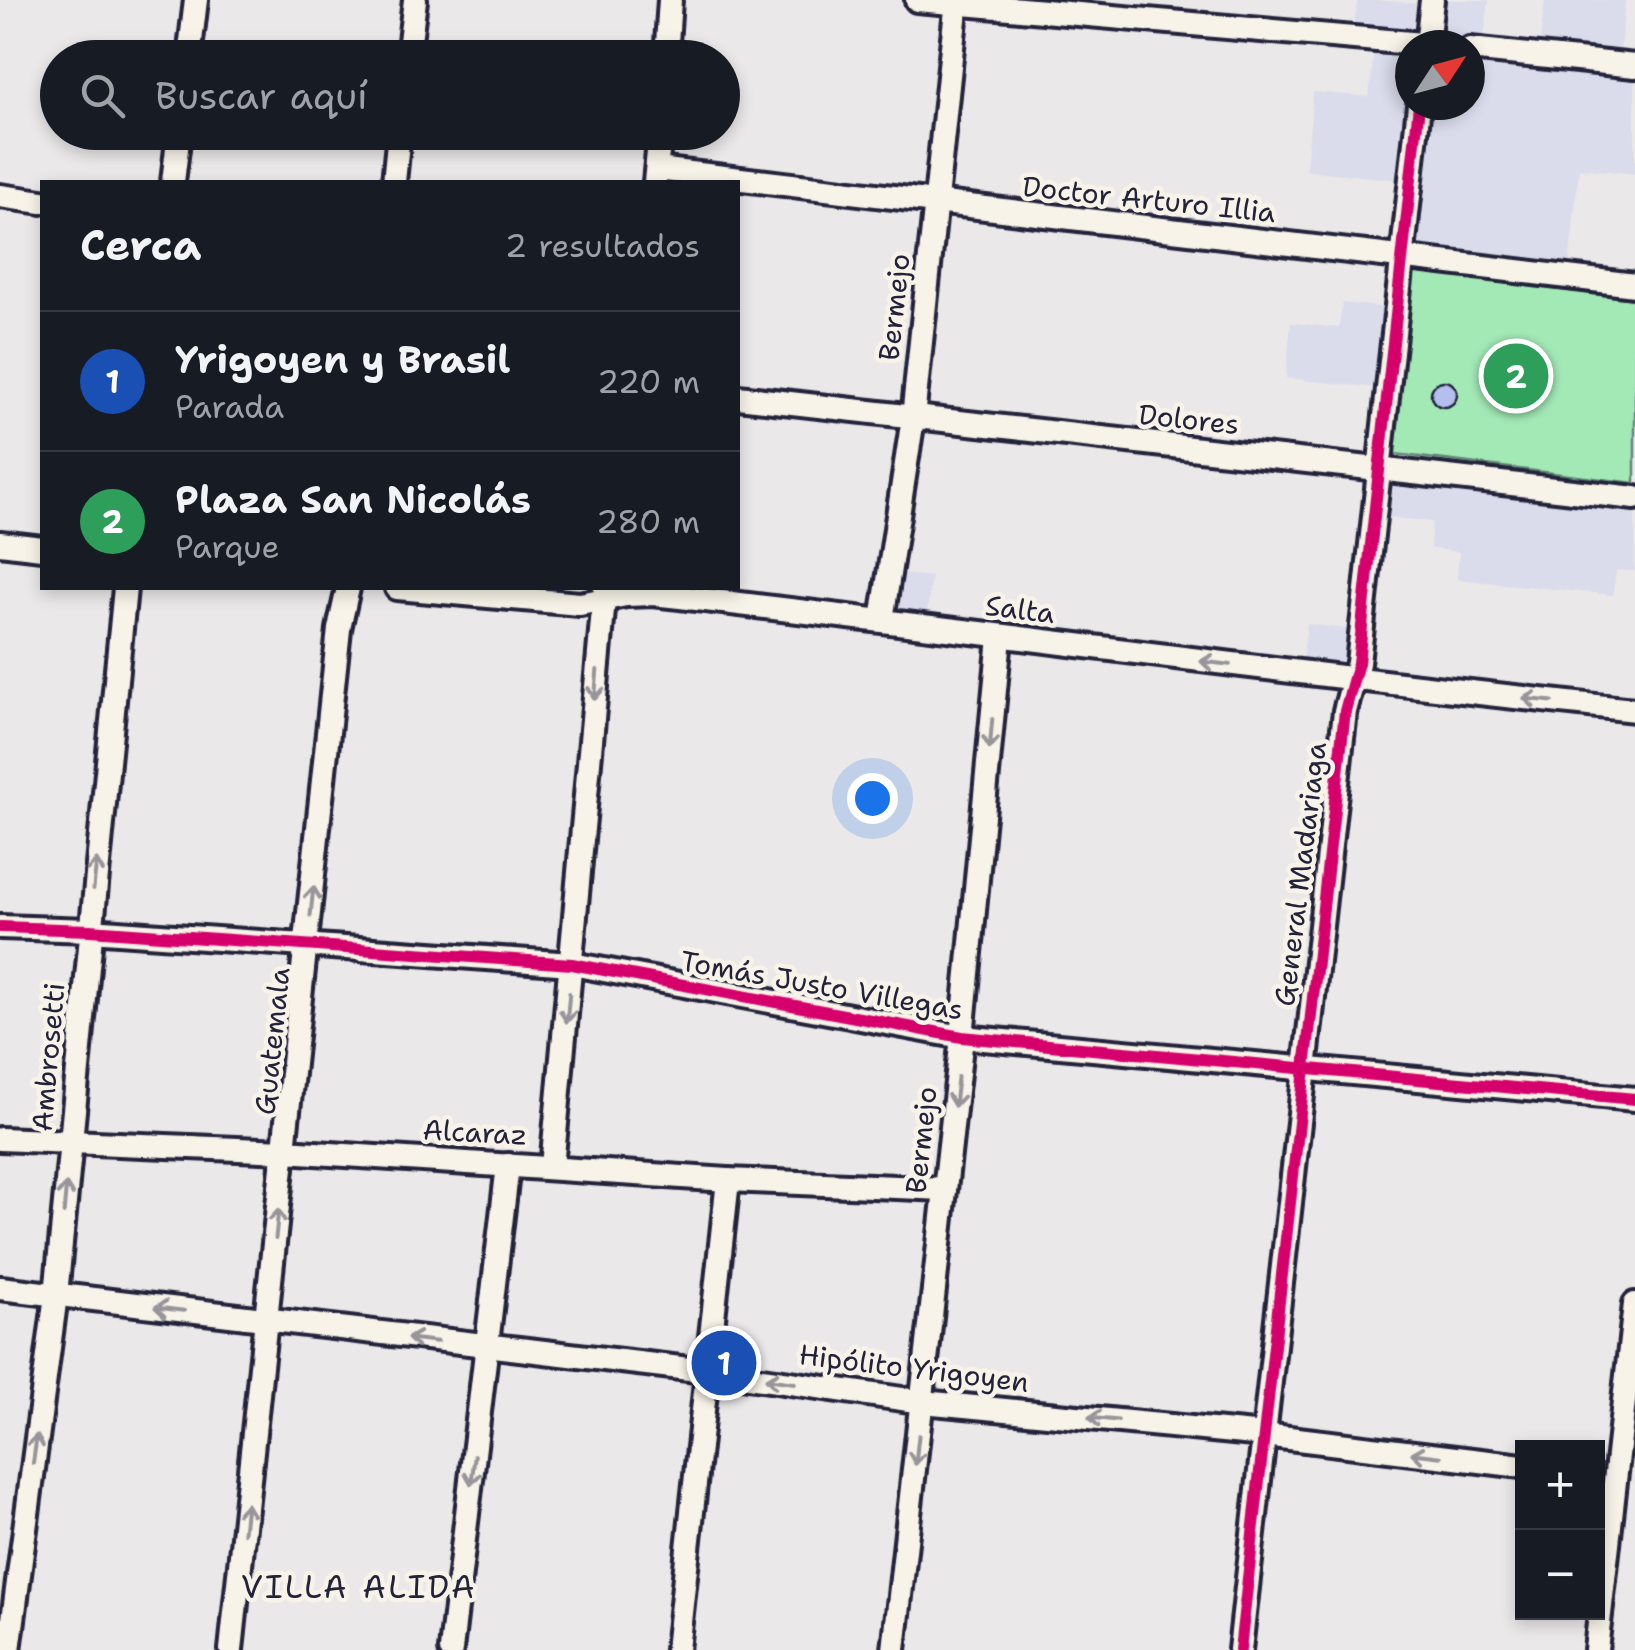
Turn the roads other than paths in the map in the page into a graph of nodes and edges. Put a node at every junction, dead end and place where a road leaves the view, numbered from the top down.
1 (196, 0) edge
2 (414, 0) edge
3 (670, 0) edge
4 (918, 0) edge
5 (1432, 0) edge
6 (957, 1) edge
7 (1429, 30) edge
8 (191, 40) edge
9 (410, 40) edge
10 (667, 40) edge
11 (1395, 42) edge
12 (1485, 51) edge
13 (1635, 66) edge
14 (1418, 120) edge
15 (177, 150) edge
16 (397, 150) edge
17 (658, 150) edge
18 (656, 176) edge
19 (173, 180) edge
20 (394, 180) edge
21 (696, 180) edge
22 (740, 184) edge
23 (0, 196) edge
24 (40, 202) edge
25 (934, 204) junction
26 (1401, 258) junction
27 (1635, 285) edge
28 (740, 397) edge
29 (913, 418) junction
30 (1379, 470) junction
31 (1635, 498) edge
32 (0, 543) edge
33 (40, 548) edge
34 (125, 590) edge
35 (348, 590) edge
36 (420, 590) edge
37 (604, 594) edge
38 (882, 620) junction
39 (1000, 636) junction
40 (1354, 681) junction
41 (1635, 710) edge
42 (0, 927) edge
43 (90, 930) junction
44 (308, 945) junction
45 (572, 964) junction
46 (962, 1037) junction
47 (1303, 1066) junction
48 (1635, 1099) edge
49 (0, 1139) edge
50 (70, 1143) junction
51 (285, 1150) junction
52 (508, 1164) junction
53 (552, 1167) junction
54 (728, 1180) junction
55 (945, 1189) junction
56 (0, 1288) edge
57 (56, 1295) junction
58 (1635, 1304) edge
59 (266, 1321) junction
60 (487, 1348) junction
61 (706, 1371) junction
62 (922, 1402) junction
63 (1264, 1436) junction
64 (1515, 1465) edge
65 (1616, 1477) edge
66 (8, 1650) edge
67 (230, 1650) edge
68 (451, 1650) edge
69 (676, 1650) edge
70 (894, 1650) edge
71 (1240, 1650) edge
72 (1596, 1650) edge

1 - 8 street
2 - 9 street
3 - 10 street
4 - 6 street
5 - 7 street
6 - 11 street
6 - 25 street, Bermejo
12 - 13 street
14 - 26 street, General Madariaga
15 - 19 street
16 - 20 street
17 - 18 street
18 - 21 street, Doctor Arturo Illia
22 - 25 street, Doctor Arturo Illia
23 - 24 street
25 - 26 street, Doctor Arturo Illia
25 - 29 street, Bermejo
26 - 27 street, Doctor Arturo Illia
26 - 30 street, General Madariaga
28 - 29 street, Dolores
29 - 30 street, Dolores
29 - 38 street, Bermejo
30 - 31 street, Dolores
30 - 40 street, General Madariaga
32 - 33 street
43 -> 34 street, Ambrosetti
44 -> 35 street, Guatemala
36 - 37 street, Salta
37 - 38 street, Salta
37 -> 45 street
38 - 39 street, Salta
40 -> 39 street, Salta
39 -> 46 street, Bermejo
41 -> 40 street, Salta
40 - 47 street, General Madariaga
42 - 43 street, Tomás Justo Villegas
43 - 44 street, Tomás Justo Villegas
43 - 50 street, Ambrosetti
44 - 45 street, Tomás Justo Villegas
44 - 51 street, Guatemala
45 - 46 street, Tomás Justo Villegas
45 -> 53 street
46 - 47 street, Tomás Justo Villegas
46 -> 55 street, Bermejo
47 - 48 street, Tomás Justo Villegas
47 - 63 street, General Madariaga
49 - 50 street, Alcaraz
50 - 51 street, Alcaraz
57 -> 50 street, Ambrosetti
51 - 52 street, Alcaraz
59 -> 51 street, Guatemala
52 - 53 street, Alcaraz
52 - 60 street
53 - 54 street, Alcaraz
54 - 55 street, Alcaraz
54 - 61 street
55 - 62 street, Bermejo
56 - 57 street, Hipólito Yrigoyen
59 -> 57 street, Hipólito Yrigoyen
66 -> 57 street, Ambrosetti
58 - 65 street
60 -> 59 street, Hipólito Yrigoyen
67 -> 59 street, Guatemala
60 - 61 street, Hipólito Yrigoyen
60 -> 68 street
62 -> 61 street, Hipólito Yrigoyen
61 - 69 street
63 -> 62 street, Hipólito Yrigoyen
62 -> 70 street, Bermejo
64 -> 63 street, Hipólito Yrigoyen
63 - 71 street, General Madariaga
65 - 72 street

